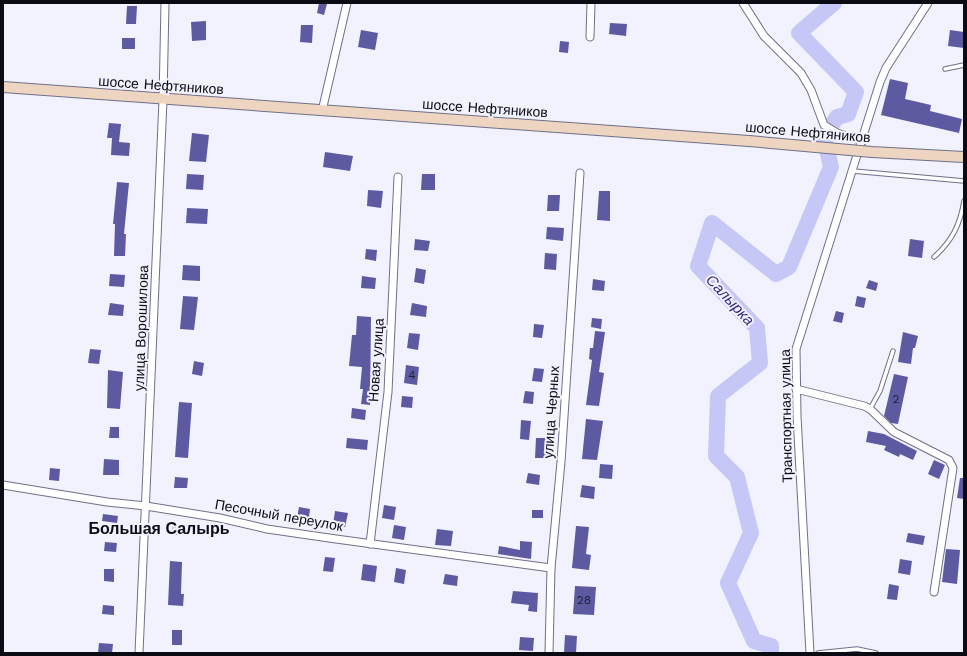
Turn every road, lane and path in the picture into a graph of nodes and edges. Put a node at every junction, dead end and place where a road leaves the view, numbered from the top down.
1 (165, 3) edge
2 (346, 3) edge
3 (591, 3) edge
4 (743, 3) edge
5 (928, 3) edge
6 (590, 37) dead end
7 (964, 65) edge
8 (945, 69) dead end
9 (3, 87) edge
10 (163, 100) junction
11 (322, 111) junction
12 (862, 140) junction
13 (964, 157) edge
14 (853, 171) junction
15 (580, 173) dead end
16 (398, 177) dead end
17 (964, 181) edge
18 (964, 202) edge
19 (934, 257) dead end
20 (894, 351) dead end
21 (796, 389) junction
22 (870, 409) junction
23 (3, 485) edge
24 (146, 506) junction
25 (370, 544) junction
26 (550, 568) junction
27 (934, 592) dead end
28 (139, 653) edge
29 (549, 653) edge
30 (810, 653) edge
31 (818, 653) edge
32 (876, 653) edge

1 - 10 street, улица Ворошилова
2 - 11 street
3 - 6 street
4 - 12 street
5 - 12 street, Транспортная улица
7 - 8 lane
9 - 10 main road, шоссе Нефтяников
10 - 11 main road, шоссе Нефтяников
10 - 24 street, улица Ворошилова
11 - 13 main road, шоссе Нефтяников, bridge
12 - 14 street, Транспортная улица
14 - 17 lane
14 - 21 street, Транспортная улица
15 - 26 street, улица Черных
16 - 25 street, Новая улица
18 - 19 lane
20 - 22 lane
21 - 22 street
21 - 30 street, Транспортная улица
22 - 27 street
23 - 24 street, Песочный переулок
24 - 25 street, Песочный переулок
24 - 28 street, улица Ворошилова
25 - 26 street, Песочный переулок
26 - 29 street, улица Черных
31 - 32 lane

